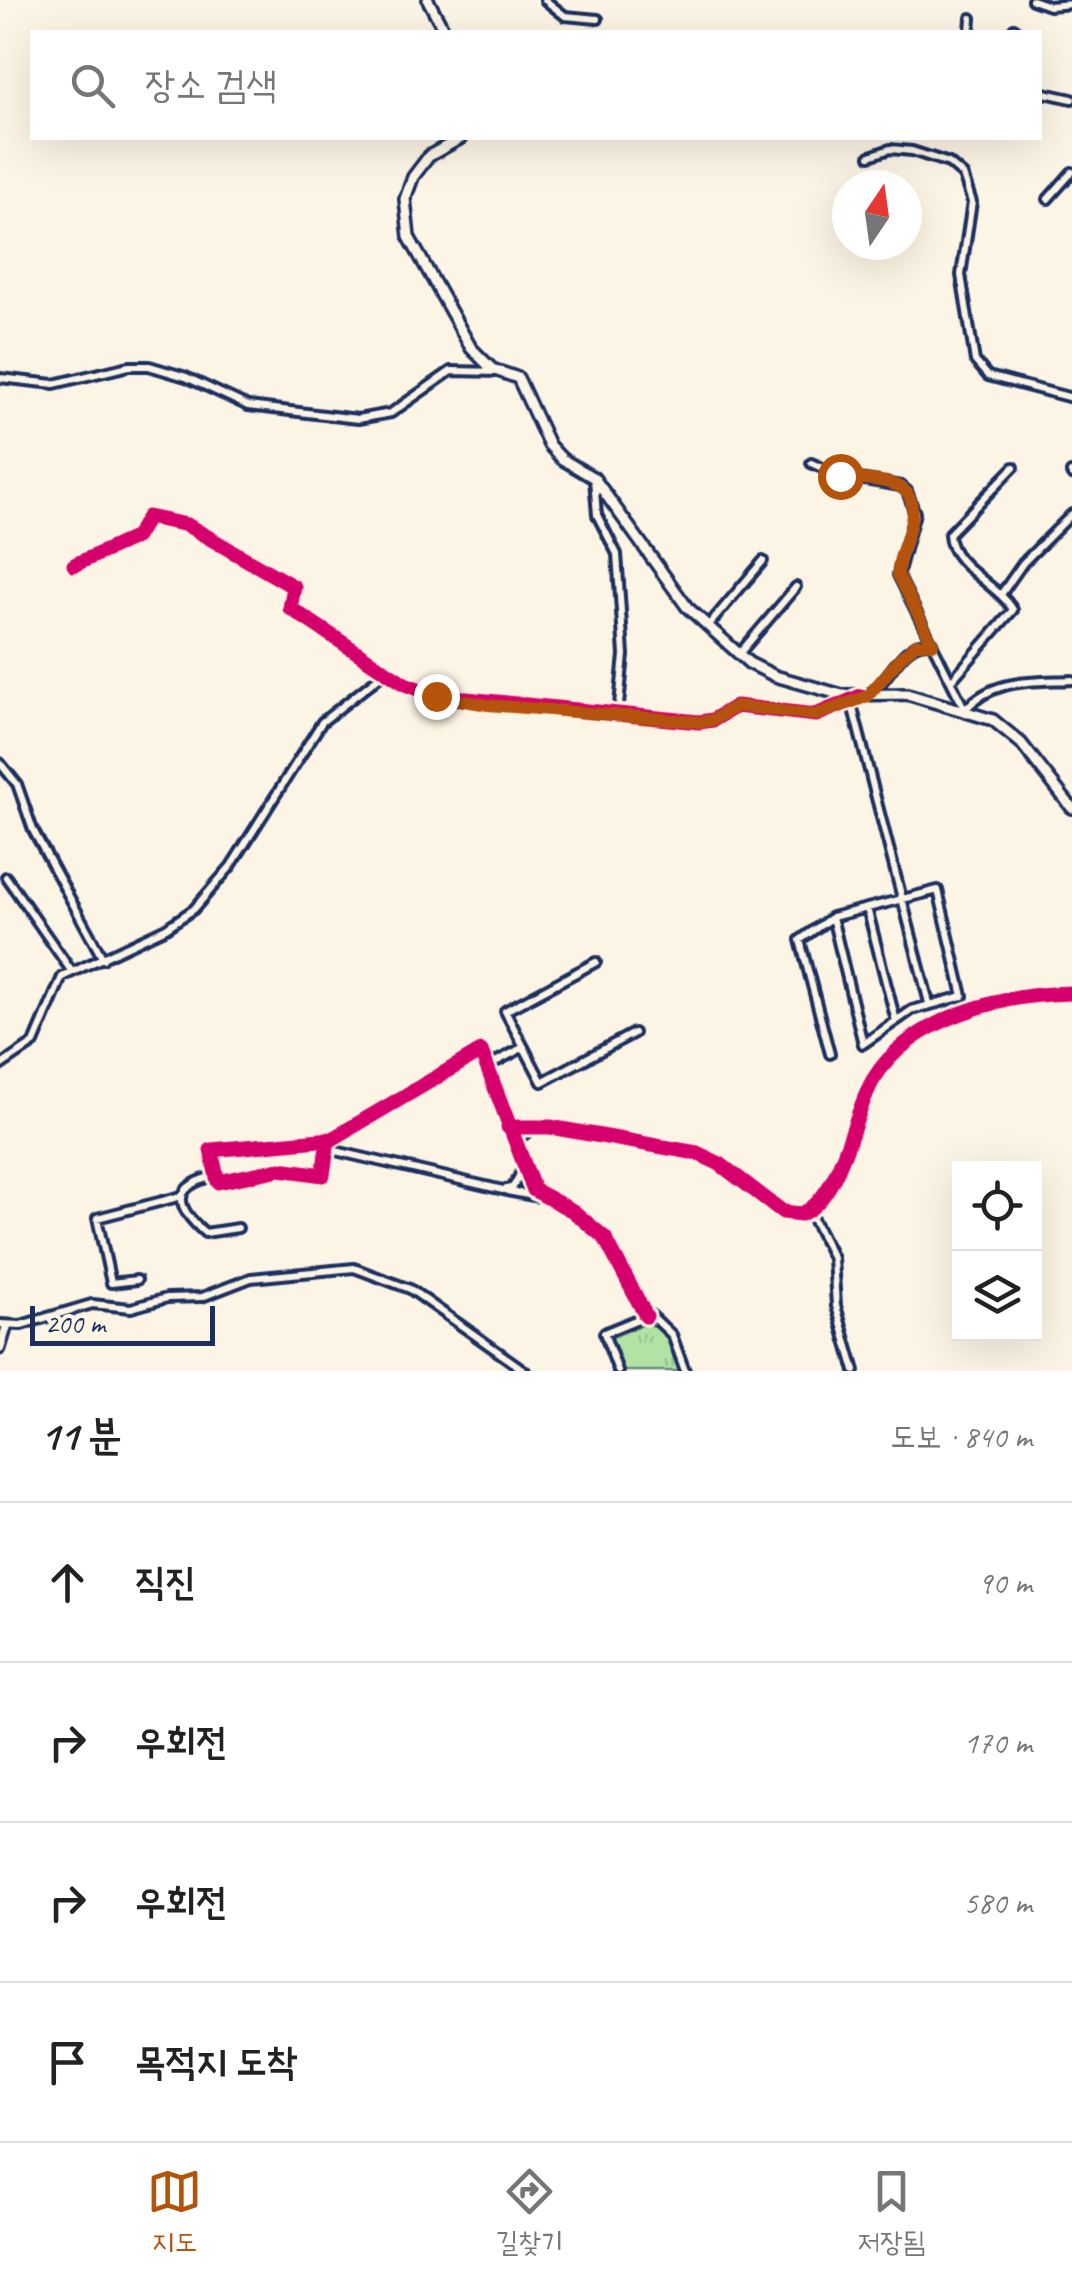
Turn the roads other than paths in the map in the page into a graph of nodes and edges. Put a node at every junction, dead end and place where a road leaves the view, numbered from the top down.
1 (428, 0) edge
2 (545, 0) edge
3 (1032, 0) edge
4 (1072, 4) edge
5 (971, 18) dead end
6 (598, 19) dead end
7 (444, 30) edge
8 (970, 30) edge
9 (1042, 92) edge
10 (1072, 99) edge
11 (457, 140) edge
12 (870, 156) dead end
13 (1072, 172) edge
14 (1048, 199) dead end
15 (500, 372) junction
16 (0, 378) edge
17 (1072, 398) edge
18 (812, 464) dead end
19 (1014, 468) dead end
20 (594, 478) junction
21 (1072, 514) edge
22 (763, 562) dead end
23 (74, 565) dead end
24 (796, 586) dead end
25 (1002, 593) junction
26 (707, 627) junction
27 (933, 644) junction
28 (739, 654) junction
29 (388, 670) junction
30 (952, 680) junction
31 (1072, 680) edge
32 (864, 696) junction
33 (850, 702) junction
34 (965, 710) junction
35 (618, 715) junction
36 (0, 763) edge
37 (1072, 808) edge
38 (6, 877) dead end
39 (902, 898) junction
40 (867, 908) junction
41 (832, 917) junction
42 (102, 959) junction
43 (596, 962) dead end
44 (72, 972) junction
45 (1072, 993) edge
46 (929, 1003) junction
47 (896, 1021) junction
48 (634, 1033) dead end
49 (524, 1047) junction
50 (830, 1054) dead end
51 (0, 1066) edge
52 (486, 1066) junction
53 (508, 1126) junction
54 (534, 1127) junction
55 (514, 1142) junction
56 (327, 1144) junction
57 (523, 1168) junction
58 (217, 1175) junction
59 (504, 1190) junction
60 (182, 1196) junction
61 (546, 1198) junction
62 (809, 1211) junction
63 (238, 1228) dead end
64 (137, 1280) dead end
65 (646, 1316) junction
66 (4, 1325) edge
67 (0, 1348) edge
68 (525, 1371) edge
69 (618, 1371) edge
70 (684, 1371) edge
71 (855, 1371) edge

1 - 7 main road
2 - 6 street
3 - 4 street
5 - 8 street
9 - 10 street
11 - 15 main road
12 - 17 street
13 - 14 street
15 - 16 street
15 - 20 main road
18 - 27 street
19 - 25 street
20 - 26 main road
20 - 35 street
21 - 25 street
22 - 26 street
23 - 29 street
24 - 28 street
25 - 30 street
26 - 28 main road
27 - 30 street
27 - 32 street
28 - 32 main road
29 - 35 street
29 - 42 street
30 - 34 street
31 - 34 street
32 - 33 street
32 - 34 main road
33 - 35 street
33 - 39 street
34 - 37 main road
36 - 42 street
38 - 44 street
39 - 40 street
39 - 46 street
39 - 46 street
40 - 41 street
40 - 47 street
41 - 47 street
41 - 50 street
42 - 44 street
43 - 49 street
44 - 51 street
45 - 62 street
46 - 47 street
48 - 49 street
49 - 52 street
52 - 53 street
52 - 56 street
53 - 54 street
53 - 55 street
54 - 55 street
54 - 62 street
55 - 57 street
56 - 58 street
56 - 58 street
56 - 59 street
57 - 59 street
57 - 61 street
58 - 60 street
59 - 61 street
60 - 63 street
60 - 64 street
61 - 65 street
62 - 71 street
65 - 69 street
65 - 70 street
66 - 67 street
66 - 68 street

